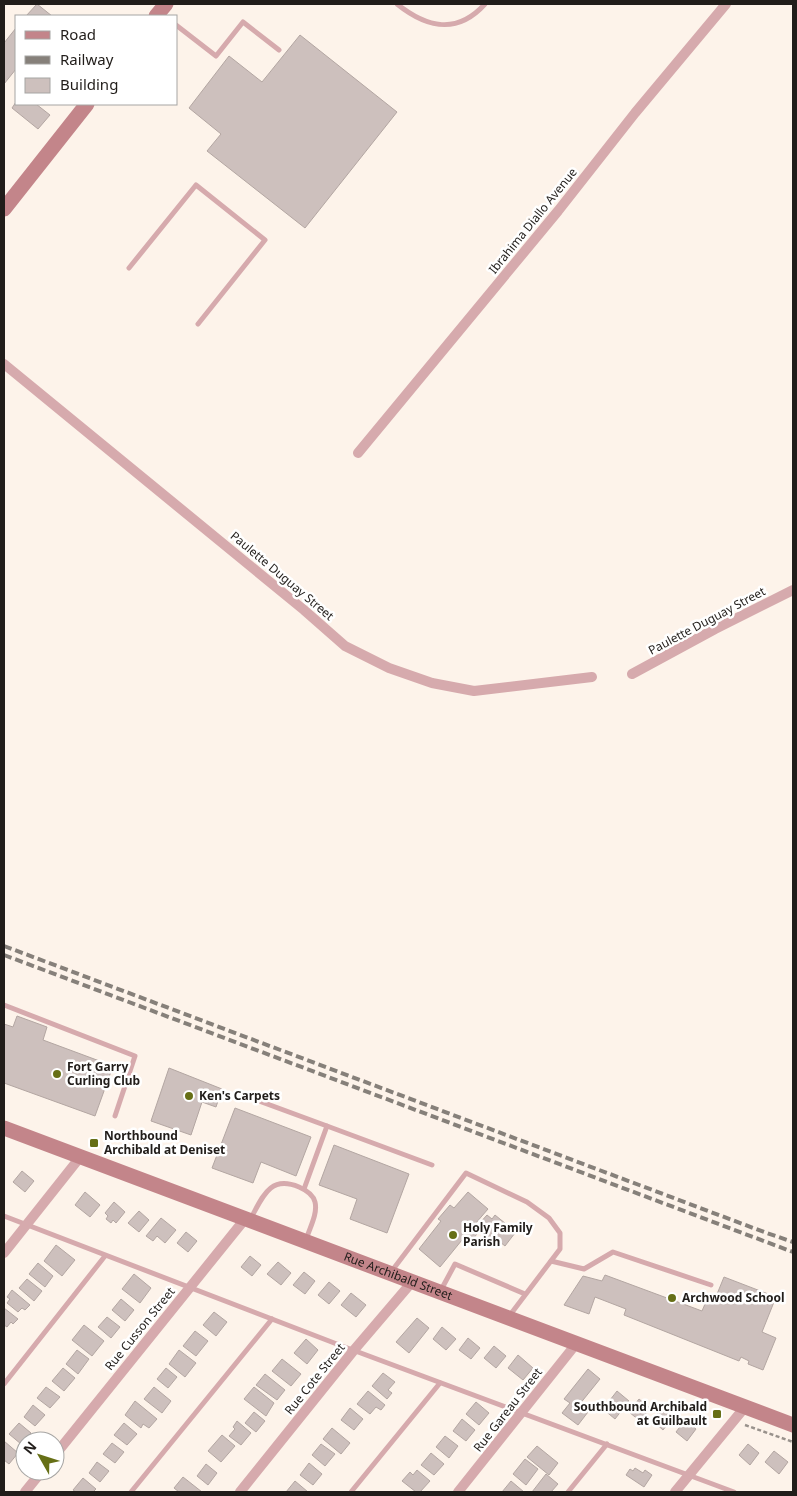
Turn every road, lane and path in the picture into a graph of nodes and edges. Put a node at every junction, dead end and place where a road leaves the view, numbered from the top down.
1 (398, 4) edge
2 (485, 4) edge
3 (726, 4) edge
4 (178, 27) edge
5 (279, 50) dead end
6 (87, 105) edge
7 (4, 209) edge
8 (129, 268) dead end
9 (198, 324) dead end
10 (4, 364) edge
11 (358, 453) dead end
12 (793, 590) edge
13 (632, 674) dead end
14 (592, 677) dead end
15 (4, 1005) edge
16 (248, 1098) dead end
17 (115, 1116) dead end
18 (327, 1126) junction
19 (4, 1128) edge
20 (81, 1156) junction
21 (432, 1164) dead end
22 (304, 1189) junction
23 (4, 1216) edge
24 (247, 1220) junction
25 (27, 1224) junction
26 (305, 1242) junction
27 (4, 1253) edge
28 (105, 1256) junction
29 (551, 1260) junction
30 (389, 1273) junction
31 (412, 1282) junction
32 (711, 1285) dead end
33 (190, 1288) junction
34 (440, 1293) junction
35 (525, 1294) junction
36 (509, 1318) junction
37 (272, 1319) junction
38 (576, 1344) junction
39 (354, 1350) junction
40 (440, 1383) junction
41 (4, 1384) edge
42 (745, 1407) junction
43 (523, 1412) junction
44 (734, 1420) junction
45 (793, 1425) edge
46 (65, 1442) edge
47 (793, 1442) edge
48 (607, 1444) junction
49 (689, 1475) junction
50 (33, 1481) edge
51 (24, 1492) edge
52 (131, 1492) edge
53 (240, 1492) edge
54 (350, 1492) edge
55 (458, 1492) edge
56 (568, 1492) edge
57 (675, 1492) edge
58 (734, 1492) edge

1 - 2 lane
3 - 11 street, Ibrahima Diallo Avenue
4 - 5 lane
6 - 7 main road
8 - 9 lane
10 - 14 street, Paulette Duguay Street
12 - 13 street, Paulette Duguay Street
15 - 17 lane
16 - 18 lane
18 - 21 lane
18 - 22 lane
19 - 20 main road, Rue Archibald Street
20 - 24 main road, Rue Archibald Street
20 - 25 street
22 - 24 lane
22 - 26 lane
23 - 25 lane
24 - 26 main road, Rue Archibald Street
24 - 33 street, Rue Cusson Street
25 - 27 street
25 - 28 lane
26 - 30 main road, Rue Archibald Street
28 - 33 lane
28 - 41 lane
29 - 30 lane
29 - 32 lane
29 - 35 lane
30 - 31 main road, Rue Archibald Street
31 - 34 main road, Rue Archibald Street
31 - 39 street, Rue Cote Street
33 - 37 lane
33 - 46 street, Rue Cusson Street
34 - 35 lane
34 - 36 main road, Rue Archibald Street
35 - 36 lane
36 - 38 main road, Rue Archibald Street
37 - 39 lane
37 - 52 lane
38 - 42 main road, Rue Archibald Street
38 - 43 street, Rue Gareau Street
39 - 40 lane
39 - 53 street, Rue Cote Street
40 - 43 lane
40 - 54 lane
42 - 44 street
42 - 45 main road, Rue Archibald Street
43 - 48 lane
43 - 55 street, Rue Gareau Street
44 - 47 path
44 - 49 street
48 - 49 lane
48 - 56 lane
49 - 57 street
49 - 58 lane
50 - 51 street

